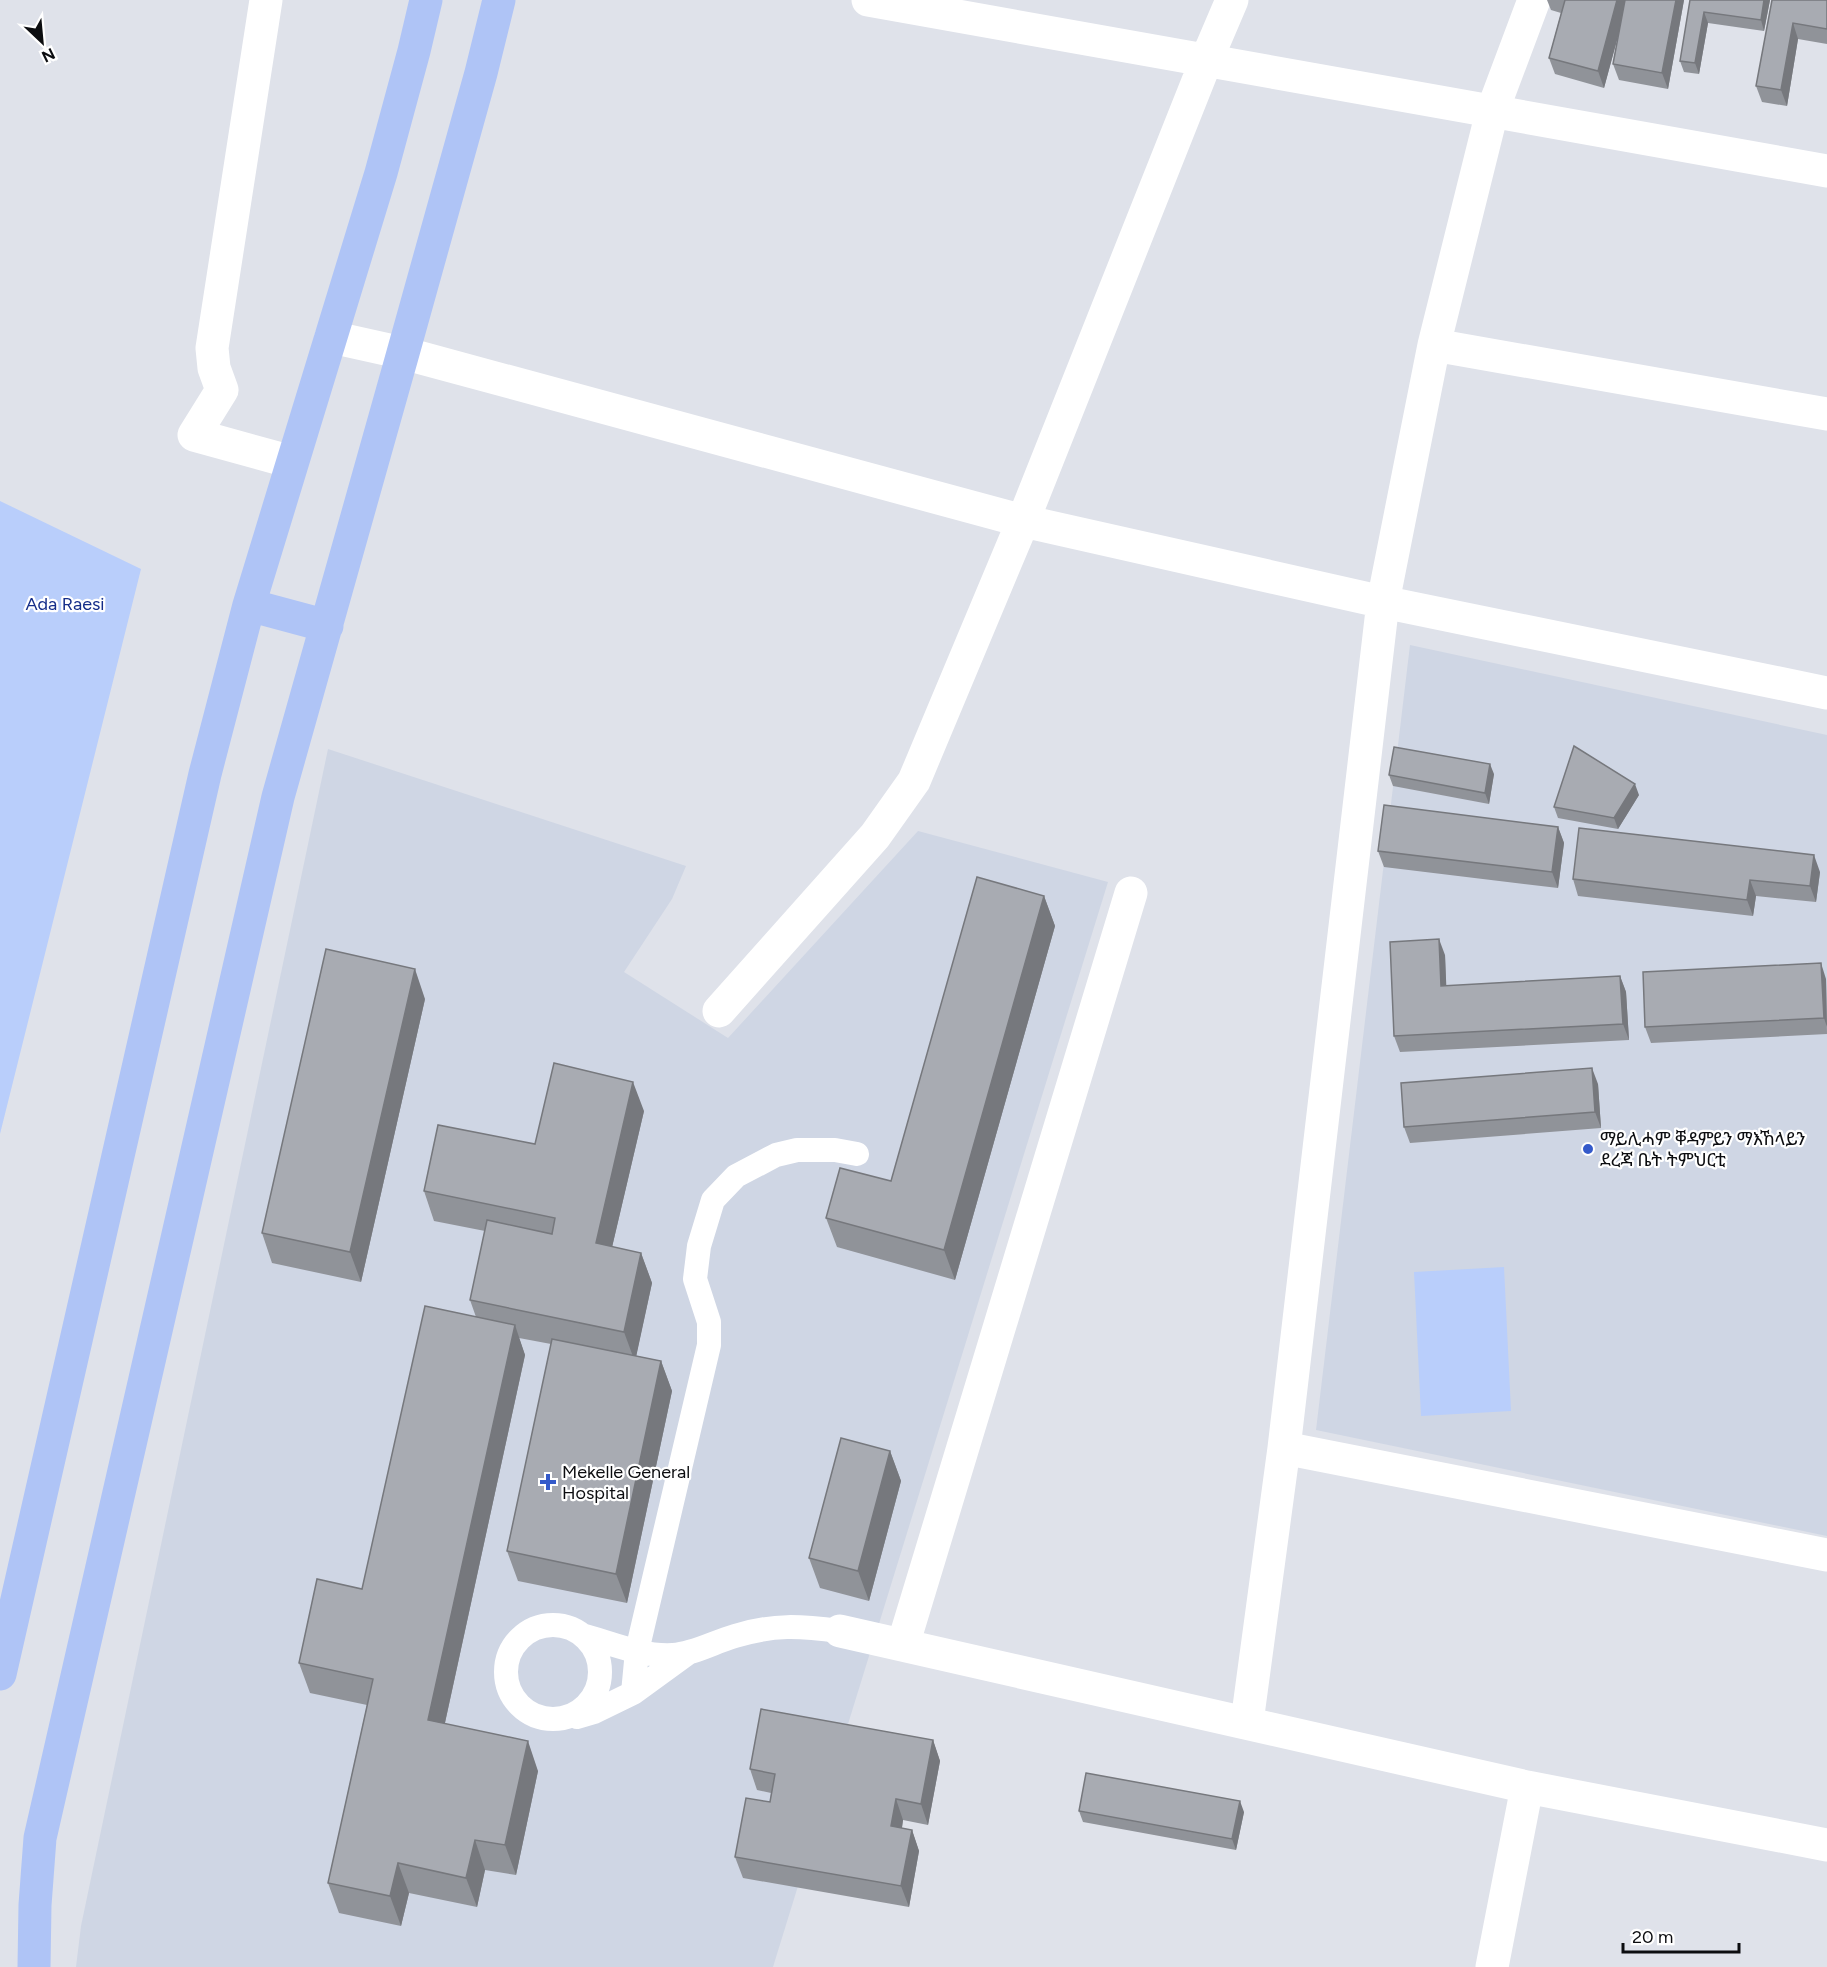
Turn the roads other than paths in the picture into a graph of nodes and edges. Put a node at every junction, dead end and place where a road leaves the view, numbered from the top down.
1 (266, 0) edge
2 (426, 0) edge
3 (499, 0) edge
4 (868, 0) edge
5 (1232, 0) edge
6 (1534, 0) edge
7 (1206, 61) junction
8 (1492, 112) junction
9 (1827, 171) edge
10 (331, 337) junction
11 (1434, 345) junction
12 (403, 353) junction
13 (1827, 414) edge
14 (292, 462) junction
15 (1023, 521) junction
16 (1383, 602) junction
17 (249, 605) junction
18 (327, 626) junction
19 (1827, 693) edge
20 (1131, 893) dead end
21 (719, 1011) dead end
22 (857, 1155) dead end
23 (1284, 1449) junction
24 (1827, 1555) edge
25 (840, 1631) joint
26 (582, 1635) junction
27 (903, 1645) junction
28 (637, 1651) junction
29 (688, 1653) junction
30 (0, 1674) edge
31 (633, 1693) junction
32 (558, 1719) junction
33 (1247, 1722) junction
34 (1527, 1787) junction
35 (1827, 1845) edge
36 (34, 1967) edge
37 (1492, 1967) edge

1 - 14 street
2 - 10 main road
3 - 12 main road
4 - 7 street
5 - 7 street
6 - 8 street
7 - 8 street
7 - 15 street
8 - 9 street
8 - 11 street
10 - 12 street
10 - 14 main road
11 - 13 street
11 - 16 street
12 - 15 street
12 - 18 main road
14 - 17 main road
15 - 16 street
15 - 21 street
16 - 19 street
16 - 23 street
17 - 18 main road
17 - 30 main road
18 - 36 main road
20 - 27 street
22 - 28 lane
23 - 24 street
23 - 33 street
25 - 27 street
25 - 29 lane
26 - 28 lane
26 - 32 lane
26 - 32 lane
27 - 33 street
28 - 29 lane
28 - 31 lane
29 - 31 lane
31 - 32 lane
33 - 34 street
34 - 35 street
34 - 37 street

